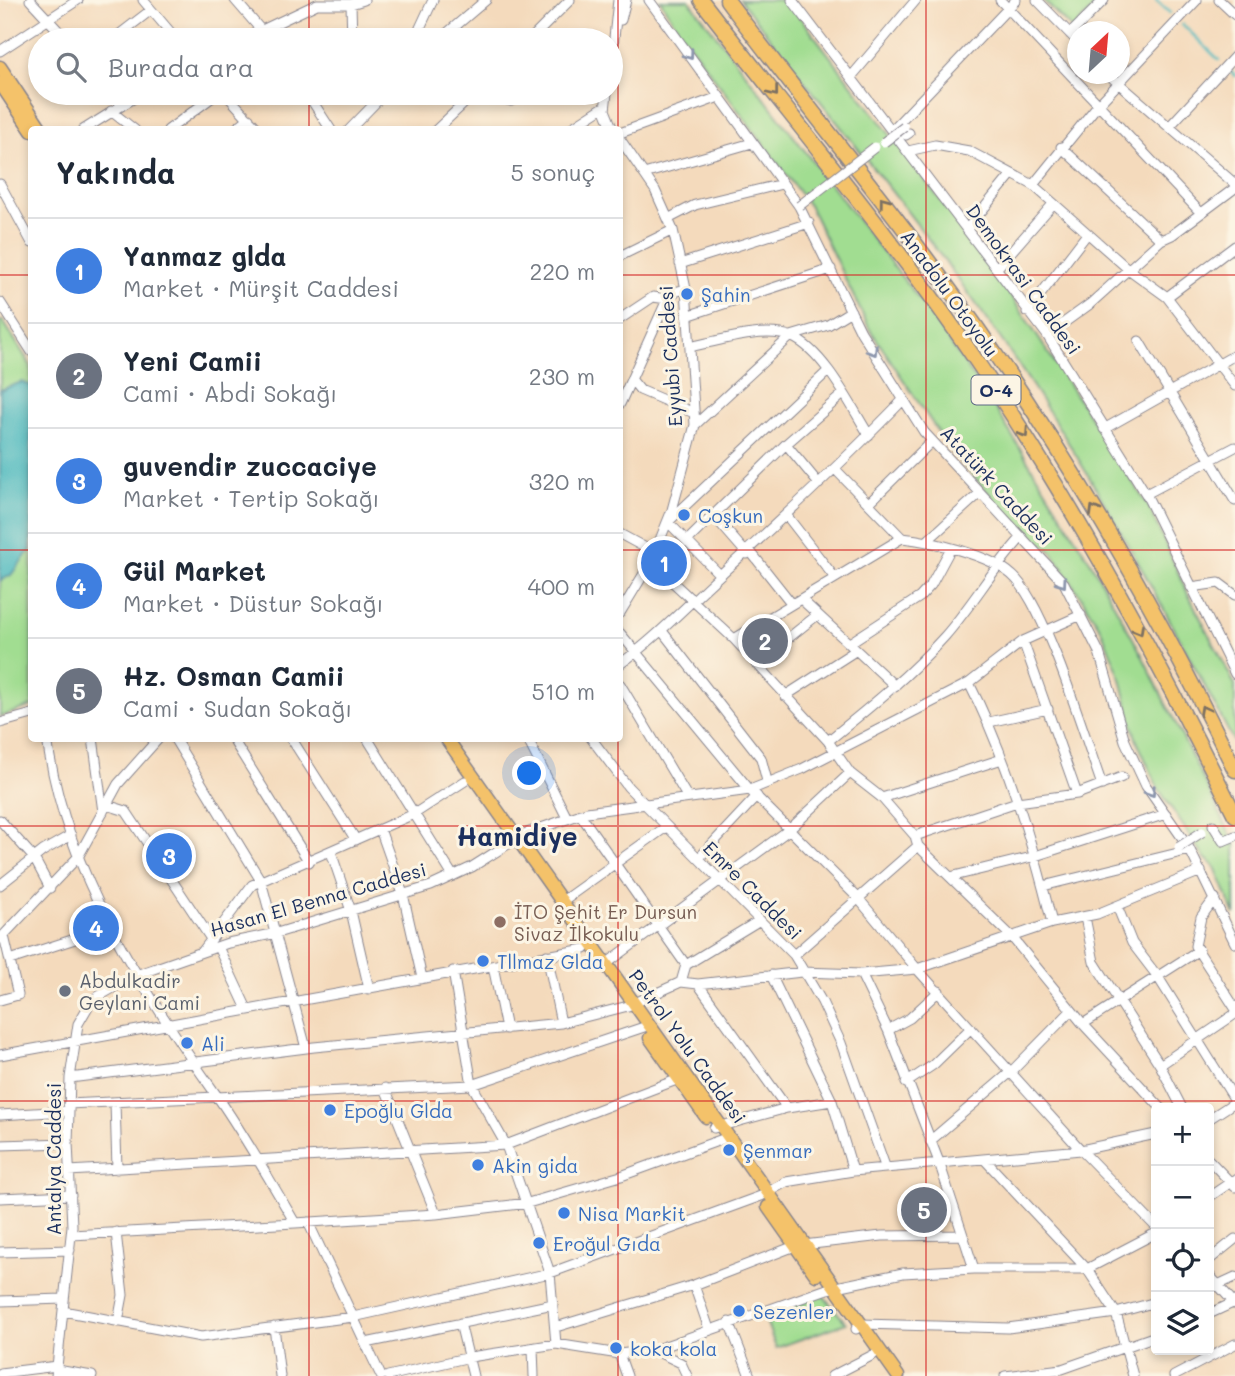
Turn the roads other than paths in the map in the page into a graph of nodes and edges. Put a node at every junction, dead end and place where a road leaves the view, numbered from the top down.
1 (30, 0) edge
2 (78, 0) edge
3 (143, 0) edge
4 (235, 0) edge
5 (364, 0) edge
6 (433, 0) edge
7 (486, 0) edge
8 (570, 0) edge
9 (618, 0) edge
10 (626, 0) edge
11 (701, 0) edge
12 (727, 0) edge
13 (792, 0) edge
14 (916, 0) edge
15 (1000, 0) edge
16 (1037, 0) edge
17 (1104, 0) edge
18 (1196, 0) edge
19 (1219, 0) edge
20 (653, 1) edge
21 (316, 2) edge
22 (1012, 3) edge
23 (351, 4) junction
24 (151, 10) junction
25 (1235, 15) edge
26 (48, 19) junction
27 (1083, 21) edge
28 (34, 28) edge
29 (56, 28) edge
30 (128, 28) edge
31 (167, 28) edge
32 (263, 28) edge
33 (266, 28) edge
34 (352, 28) edge
35 (420, 28) edge
36 (453, 28) edge
37 (542, 28) edge
38 (615, 28) edge
39 (617, 28) edge
40 (1067, 31) edge
41 (28, 32) edge
42 (0, 51) edge
43 (1235, 56) edge
44 (0, 67) edge
45 (1130, 71) edge
46 (851, 77) junction
47 (0, 83) edge
48 (1118, 84) joint
49 (4, 97) edge
50 (719, 97) junction
51 (120, 105) edge
52 (202, 105) edge
53 (236, 105) edge
54 (315, 105) edge
55 (371, 105) edge
56 (460, 105) edge
57 (605, 106) joint
58 (1097, 106) junction
59 (111, 111) junction
60 (248, 118) junction
61 (28, 126) edge
62 (39, 126) edge
63 (89, 126) edge
64 (130, 126) edge
65 (173, 126) edge
66 (239, 126) edge
67 (255, 126) edge
68 (328, 126) edge
69 (353, 126) edge
70 (440, 126) edge
71 (574, 126) edge
72 (612, 126) edge
73 (1168, 127) junction
74 (892, 130) junction
75 (623, 132) edge
76 (906, 132) dead end
77 (623, 143) edge
78 (752, 143) junction
79 (1061, 147) junction
80 (908, 151) junction
81 (644, 174) junction
82 (1011, 175) junction
83 (0, 184) edge
84 (782, 184) junction
85 (1033, 185) junction
86 (1235, 186) edge
87 (1053, 204) junction
88 (799, 206) junction
89 (1200, 212) junction
90 (668, 219) junction
91 (809, 223) junction
92 (967, 229) junction
93 (673, 230) junction
94 (1087, 234) junction
95 (28, 236) edge
96 (1161, 240) junction
97 (1235, 246) edge
98 (623, 255) edge
99 (680, 264) junction
100 (997, 268) junction
101 (1127, 268) junction
102 (831, 269) junction
103 (685, 289) junction
104 (1167, 297) junction
105 (667, 299) junction
106 (1, 307) edge
107 (851, 311) junction
108 (1027, 312) junction
109 (687, 316) junction
110 (623, 317) edge
111 (1047, 335) junction
112 (790, 337) junction
113 (1139, 341) dead end
114 (28, 346) edge
115 (690, 347) junction
116 (1235, 355) edge
117 (1219, 366) junction
118 (828, 371) junction
119 (631, 379) junction
120 (1235, 386) edge
121 (1170, 389) junction
122 (842, 395) junction
123 (623, 397) edge
124 (904, 399) junction
125 (694, 413) junction
126 (695, 425) junction
127 (1104, 429) junction
128 (869, 435) junction
129 (932, 442) junction
130 (786, 444) junction
131 (1235, 447) edge
132 (1212, 460) junction
133 (836, 470) junction
134 (820, 484) junction
135 (980, 493) junction
136 (1146, 494) junction
137 (1235, 501) edge
138 (870, 502) junction
139 (713, 515) junction
140 (787, 516) junction
141 (668, 522) junction
142 (623, 536) edge
143 (1022, 537) junction
144 (902, 538) junction
145 (687, 541) junction
146 (927, 541) junction
147 (951, 548) junction
148 (749, 552) junction
149 (653, 558) junction
150 (995, 566) junction
151 (720, 575) junction
152 (835, 578) junction
153 (1191, 587) junction
154 (1235, 595) edge
155 (802, 600) junction
156 (694, 601) junction
157 (792, 604) junction
158 (623, 608) edge
159 (1081, 615) junction
160 (816, 616) junction
161 (1045, 629) junction
162 (662, 631) junction
163 (623, 637) edge
164 (734, 639) junction
165 (1023, 641) junction
166 (853, 646) junction
167 (634, 653) junction
168 (623, 662) edge
169 (756, 664) junction
170 (1235, 674) edge
171 (970, 683) junction
172 (895, 686) junction
173 (623, 689) edge
174 (785, 696) junction
175 (1048, 709) junction
176 (28, 715) edge
177 (989, 722) junction
178 (0, 723) edge
179 (828, 741) junction
180 (48, 742) edge
181 (94, 742) edge
182 (155, 742) edge
183 (176, 742) edge
184 (234, 742) edge
185 (294, 742) edge
186 (369, 742) edge
187 (439, 742) edge
188 (449, 742) edge
189 (529, 742) edge
190 (594, 742) edge
191 (834, 752) junction
192 (1002, 759) junction
193 (1235, 770) edge
194 (850, 773) junction
195 (1122, 777) dead end
196 (465, 781) junction
197 (767, 781) junction
198 (1102, 785) junction
199 (753, 793) junction
200 (1077, 794) junction
201 (688, 797) junction
202 (882, 799) junction
203 (1017, 802) junction
204 (646, 803) junction
205 (105, 808) junction
206 (414, 814) junction
207 (580, 814) junction
208 (1166, 814) junction
209 (1235, 815) edge
210 (567, 818) junction
211 (0, 820) edge
212 (1213, 825) dead end
213 (666, 827) junction
214 (380, 829) junction
215 (790, 829) junction
216 (1202, 832) dead end
217 (71, 835) junction
218 (1235, 836) edge
219 (356, 840) junction
220 (513, 841) junction
221 (916, 841) junction
222 (1179, 847) dead end
223 (1190, 850) junction
224 (331, 852) junction
225 (78, 857) junction
226 (1032, 857) junction
227 (699, 858) junction
228 (34, 859) junction
229 (309, 862) junction
230 (616, 864) junction
231 (1201, 871) junction
232 (453, 876) junction
233 (950, 877) junction
234 (261, 881) junction
235 (722, 882) junction
236 (0, 885) edge
237 (1043, 886) junction
238 (50, 888) junction
239 (403, 894) junction
240 (858, 898) junction
241 (1214, 898) junction
242 (561, 902) junction
243 (1117, 906) junction
244 (351, 911) junction
245 (1085, 917) junction
246 (760, 920) junction
247 (1052, 923) junction
248 (659, 925) junction
249 (112, 927) junction
250 (277, 933) junction
251 (1011, 936) junction
252 (2, 938) edge
253 (211, 939) junction
254 (1235, 943) edge
255 (218, 947) junction
256 (585, 949) junction
257 (1199, 950) junction
258 (202, 952) junction
259 (547, 955) junction
260 (793, 956) junction
261 (10, 960) junction
262 (607, 964) junction
263 (686, 965) junction
264 (493, 966) junction
265 (917, 969) junction
266 (453, 971) junction
267 (802, 972) junction
268 (861, 974) junction
269 (136, 975) junction
270 (771, 975) junction
271 (1158, 977) junction
272 (422, 978) junction
273 (681, 982) junction
274 (698, 984) junction
275 (369, 989) junction
276 (939, 991) junction
277 (0, 1000) edge
278 (294, 1000) junction
279 (1117, 1003) junction
280 (631, 1005) junction
281 (1235, 1007) edge
282 (247, 1009) junction
283 (1071, 1011) junction
284 (1235, 1014) edge
285 (561, 1023) junction
286 (168, 1024) junction
287 (1083, 1024) junction
288 (643, 1027) junction
289 (971, 1028) junction
290 (506, 1029) junction
291 (888, 1030) junction
292 (465, 1034) junction
293 (1195, 1038) junction
294 (74, 1043) junction
295 (306, 1048) junction
296 (0, 1055) edge
297 (191, 1063) junction
298 (1160, 1065) junction
299 (1012, 1071) junction
300 (70, 1078) junction
301 (679, 1080) junction
302 (906, 1083) junction
303 (472, 1085) junction
304 (385, 1088) junction
305 (217, 1097) junction
306 (832, 1101) junction
307 (1235, 1101) edge
308 (115, 1102) junction
309 (1156, 1103) edge
310 (1179, 1103) edge
311 (68, 1108) junction
312 (787, 1108) junction
313 (0, 1115) edge
314 (1214, 1116) edge
315 (718, 1127) junction
316 (1151, 1134) edge
317 (723, 1139) junction
318 (930, 1141) junction
319 (68, 1143) junction
320 (0, 1145) edge
321 (506, 1145) junction
322 (1081, 1150) junction
323 (410, 1151) junction
324 (984, 1159) junction
325 (258, 1162) junction
326 (939, 1163) junction
327 (1214, 1165) edge
328 (886, 1167) junction
329 (117, 1169) junction
330 (69, 1171) junction
331 (853, 1171) junction
332 (1233, 1183) edge
333 (764, 1194) junction
334 (1214, 1194) edge
335 (71, 1195) junction
336 (0, 1198) edge
337 (528, 1203) junction
338 (436, 1214) junction
339 (308, 1222) junction
340 (1151, 1222) edge
341 (295, 1223) junction
342 (116, 1232) junction
343 (71, 1235) junction
344 (962, 1235) junction
345 (1151, 1236) edge
346 (1235, 1239) edge
347 (800, 1245) junction
348 (70, 1250) junction
349 (0, 1252) edge
350 (1214, 1255) edge
351 (974, 1269) junction
352 (1087, 1269) junction
353 (550, 1273) junction
354 (1235, 1277) edge
355 (1214, 1280) edge
356 (694, 1285) junction
357 (1220, 1287) junction
358 (1214, 1288) edge
359 (830, 1289) junction
360 (64, 1299) junction
361 (0, 1301) edge
362 (1235, 1303) edge
363 (553, 1304) junction
364 (1151, 1304) edge
365 (63, 1311) junction
366 (1116, 1312) junction
367 (1214, 1312) edge
368 (353, 1317) junction
369 (118, 1322) junction
370 (729, 1322) junction
371 (460, 1323) junction
372 (274, 1327) junction
373 (556, 1327) junction
374 (859, 1327) junction
375 (709, 1329) junction
376 (1151, 1338) edge
377 (366, 1343) junction
378 (1235, 1344) edge
379 (556, 1345) junction
380 (533, 1348) junction
381 (1126, 1349) junction
382 (654, 1350) junction
383 (619, 1354) junction
384 (873, 1355) junction
385 (470, 1357) junction
386 (57, 1371) edge
387 (0, 1373) edge
388 (1181, 1375) edge
389 (92, 1376) edge
390 (280, 1376) edge
391 (381, 1376) edge
392 (388, 1376) edge
393 (473, 1376) edge
394 (534, 1376) edge
395 (627, 1376) edge
396 (687, 1376) edge
397 (750, 1376) edge
398 (832, 1376) edge
399 (888, 1376) edge
400 (898, 1376) edge
401 (1005, 1376) edge
402 (1133, 1376) edge

1 - 26 street
2 - 26 street
3 - 24 street
4 - 32 street
5 - 23 street
6 - 35 street
7 - 36 street
8 - 37 street
9 - 38 street
10 - 39 street
11 -> 209 highway, Anadolu Otoyolu / O-4
193 -> 12 highway, Anadolu Otoyolu / O-4
13 - 46 street, Demokrasi Caddesi
14 - 46 street
15 - 22 street
16 - 40 street
17 - 27 street
18 - 45 street
19 - 25 street
20 -> 50 street, Atatürk Caddesi
21 - 23 street
21 - 33 street
22 - 58 street
22 - 74 street
23 - 34 street
24 - 30 street
24 - 31 street
26 - 28 street
26 - 29 street
41 - 42 street
43 - 73 street
44 - 62 main road
46 - 74 street, Demokrasi Caddesi
47 - 49 main road
48 - 58 street
48 - 73 street
49 - 61 main road
50 - 75 street
50 - 78 street, Atatürk Caddesi
51 - 59 street
52 - 65 street
53 - 60 street
54 - 68 street
55 - 69 street
56 - 70 street
57 - 71 street
57 - 72 street
58 - 79 street
58 - 89 street
59 - 63 street
59 - 64 street
60 - 66 street
60 - 67 street
73 - 86 street
74 - 80 street, Demokrasi Caddesi
76 - 88 street, bridge
77 - 81 street, Eyyubi Caddesi
78 - 81 street
78 - 84 street, Atatürk Caddesi
79 - 85 street
79 - 96 street
80 - 82 street
80 - 92 street, Demokrasi Caddesi
81 - 90 street, Eyyubi Caddesi
82 - 85 street
82 - 92 street
83 - 95 street
84 - 88 street, Atatürk Caddesi
84 - 90 street
85 - 87 street
86 - 89 street
87 - 94 street
87 - 100 street
88 - 91 street, Atatürk Caddesi
89 - 96 street
90 - 93 street, Eyyubi Caddesi
91 - 99 street
91 - 102 street, Atatürk Caddesi
92 - 100 street, Demokrasi Caddesi
93 - 98 street
93 - 99 street, Eyyubi Caddesi
94 - 101 street
94 - 108 street
96 - 101 street
97 - 104 street
99 - 103 street, Eyyubi Caddesi
100 - 108 street, Demokrasi Caddesi
101 - 104 street
101 - 111 street
102 - 107 street, Atatürk Caddesi
102 - 109 street
103 - 105 street
103 - 109 street, Eyyubi Caddesi
104 - 117 street
105 - 110 street
105 - 119 street
106 - 114 street
107 - 112 street
107 -> 124 street, Atatürk Caddesi
108 - 111 street, Demokrasi Caddesi
109 - 115 street, Eyyubi Caddesi
111 - 127 street, Demokrasi Caddesi
112 - 115 street
112 - 118 street
112 - 126 street
113 - 121 street
115 - 125 street, Eyyubi Caddesi
116 - 117 street
117 - 120 street
117 - 121 street
118 - 122 street
118 - 141 street
119 - 123 street
119 - 125 street
121 - 127 street
121 - 132 street
122 - 128 street
122 - 130 street
124 - 128 street
124 - 129 street, Atatürk Caddesi
125 - 126 street, Eyyubi Caddesi
126 - 141 street, Eyyubi Caddesi
127 - 136 street, Demokrasi Caddesi
128 - 133 street
129 - 135 street, Atatürk Caddesi
129 - 138 street
130 - 134 street
130 - 139 street
131 - 132 street
132 - 136 street
132 - 137 street
133 - 134 street
133 - 138 street
134 - 140 street
135 - 143 street, Atatürk Caddesi
135 - 146 street
136 - 153 street, Demokrasi Caddesi
138 - 144 street
139 - 145 street
139 - 148 street
140 - 148 street
140 - 152 street
141 - 145 street
141 - 149 street, Eyyubi Caddesi
142 - 149 street
143 - 150 street
143 -> 159 street, Atatürk Caddesi
144 - 146 street
144 - 152 street
145 - 151 street
146 - 147 street
147 - 150 street
147 - 166 street
148 - 151 street
148 - 157 street
149 - 156 street
149 - 158 street, Eyyubi Caddesi
150 - 161 street
150 - 172 street
151 - 156 street
152 - 155 street
153 - 154 street
153 - 170 street, Demokrasi Caddesi
155 - 157 street
155 - 160 street
156 - 162 street
156 - 164 street
157 - 164 street
159 - 161 street, Hasan El Benna Caddesi
159 -> 208 street, Atatürk Caddesi
160 - 166 street
160 - 169 street
161 - 165 street, Hasan El Benna Caddesi
161 - 198 street
162 - 167 street
162 - 197 street
163 - 167 street
164 - 169 street
165 - 171 street, Hasan El Benna Caddesi
165 - 175 street
166 - 172 street
166 - 174 street
167 - 168 street
167 - 199 street
169 - 174 street
171 - 177 street
171 - 191 street, Hasan El Benna Caddesi
172 - 179 street
173 - 201 street
174 - 179 street
175 - 177 street
175 - 200 street
176 - 178 street
177 - 192 street
179 - 191 street
180 - 217 street
181 - 205 street
182 - 205 street
183 - 234 street
184 - 229 street
185 - 219 street
186 - 206 street
187 - 196 main road, Petrol Yolu Caddesi
188 - 220 main road, Petrol Yolu Caddesi
189 - 210 street
190 - 204 street, Emre Caddesi
191 - 194 street
191 - 197 street, Hasan El Benna Caddesi
192 - 202 street
192 - 203 street
194 - 202 street
194 - 215 street
195 - 198 street
196 - 206 street
196 - 220 main road, Petrol Yolu Caddesi
197 - 199 street, Hasan El Benna Caddesi
198 - 200 street
199 - 201 street, Hasan El Benna Caddesi
199 - 215 street
199 - 227 street
200 - 203 street
201 - 204 street, Hasan El Benna Caddesi
202 - 221 street
203 - 221 street
203 - 226 street
204 - 207 street, Hasan El Benna Caddesi
204 - 213 street, Emre Caddesi
205 - 225 street
205 - 253 street
206 - 214 street
206 - 232 street
207 - 210 street, Hasan El Benna Caddesi
207 - 230 street
208 - 223 street, Atatürk Caddesi
208 - 226 street
210 - 220 street, Hasan El Benna Caddesi
211 - 228 street
212 - 218 street
213 - 227 street, Emre Caddesi
213 - 230 street
214 - 219 street
214 - 239 street
215 - 235 street
215 - 240 street
216 - 222 street, bridge
217 - 225 street
217 - 228 street
219 - 224 street
220 - 232 street, Hasan El Benna Caddesi
220 - 242 main road, Petrol Yolu Caddesi
220 - 256 main road, Petrol Yolu Caddesi
221 - 233 street
221 - 240 street
223 - 231 street, Atatürk Caddesi
223 - 237 street
224 - 229 street
224 - 244 street
225 - 238 street
225 - 249 street
226 - 233 street
226 - 237 street
227 - 235 street, Emre Caddesi
228 - 236 street
228 - 238 street
229 - 234 street
230 - 242 street
230 - 248 street
231 - 241 street, Atatürk Caddesi
231 - 243 street
232 - 239 street, Hasan El Benna Caddesi
233 - 251 street
234 - 250 street
234 - 253 street
235 - 246 street, Emre Caddesi
235 - 248 street
237 - 247 street
238 - 252 street
239 - 244 street, Hasan El Benna Caddesi
239 - 272 street
240 - 260 street
240 - 265 street
241 - 254 street, Atatürk Caddesi
241 - 257 street
242 - 262 main road, Petrol Yolu Caddesi
243 - 245 street
243 - 271 street
244 - 250 street, Hasan El Benna Caddesi
244 - 275 street
245 - 247 street
245 - 279 street
246 - 260 street, Emre Caddesi
246 - 263 street
247 - 251 street
248 - 262 street
248 - 263 street
249 - 261 street
249 - 269 street
250 - 255 street, Hasan El Benna Caddesi
250 - 278 street
251 - 265 street
251 - 283 street
252 - 261 street
253 - 258 street
255 - 258 street, Hasan El Benna Caddesi
255 - 282 street
256 - 259 street
256 - 280 main road, Petrol Yolu Caddesi
257 - 271 street
257 - 281 street
258 - 269 street, Hasan El Benna Caddesi
259 - 264 street
259 - 285 street
260 - 267 street, Emre Caddesi
261 - 277 street
262 - 280 main road, Petrol Yolu Caddesi
263 - 273 street
264 - 266 street
264 - 290 street
265 - 268 street
265 - 276 street
266 - 272 street
266 - 292 street
267 - 268 street
267 - 270 street
267 - 328 street, Emre Caddesi
268 - 291 street
269 - 286 street
269 - 294 street, Antalya Caddesi
270 - 274 street
270 - 306 street
271 - 279 street
271 - 293 street
272 - 275 street
273 - 274 street
273 - 280 street
274 - 312 street
275 - 278 street
276 - 289 street
276 - 291 street
278 - 282 street
278 - 295 street
279 - 287 street
279 - 298 street
280 - 285 street
280 - 288 main road, Petrol Yolu Caddesi
280 - 315 main road, Petrol Yolu Caddesi
282 - 286 street
283 - 287 street
283 - 299 street
284 - 293 street
285 - 290 street
286 - 294 street
286 - 297 street
287 - 309 street
288 - 301 main road, Petrol Yolu Caddesi
288 - 303 street
289 - 299 street
289 - 302 street
290 - 292 street
291 - 302 street
292 - 295 street
292 - 303 street
293 - 298 street
293 - 307 street
294 - 296 street
294 - 300 street, Antalya Caddesi
295 - 297 street
297 - 300 street
297 - 305 street
298 - 310 street
299 - 318 street
299 - 322 street
300 - 311 street, Antalya Caddesi
301 - 315 main road, Petrol Yolu Caddesi
301 - 321 street
302 - 318 street
303 - 304 street
303 - 321 street
304 - 305 street
304 - 323 street
305 - 308 street
305 - 325 street
306 - 312 street
306 - 331 street
307 - 314 street
308 - 311 street
308 - 329 street
311 - 313 street
311 - 319 street, Antalya Caddesi
312 - 315 street
315 - 317 main road, Petrol Yolu Caddesi
315 - 333 main road, Petrol Yolu Caddesi
316 - 322 street
317 - 333 main road, Petrol Yolu Caddesi
317 - 337 street
318 - 326 street
319 - 320 street
319 - 330 street, Antalya Caddesi
321 - 323 street
321 - 337 street
322 - 324 street
322 - 340 street
323 - 325 street
323 - 338 street
324 - 326 street
324 - 352 street
325 - 329 street
325 - 341 street
326 - 328 street
326 - 344 street
327 - 332 street
328 - 331 street
329 - 330 street
330 - 335 street, Antalya Caddesi
331 - 333 street
332 - 334 street
333 - 347 main road, Petrol Yolu Caddesi
333 - 353 street
335 - 336 street
335 - 343 street, Antalya Caddesi
337 - 338 street
337 - 353 street
338 - 339 street
339 - 341 street
339 - 368 street
341 - 342 street
342 - 343 street
342 - 369 street
343 - 348 street, Antalya Caddesi
344 - 347 street
344 - 351 street
345 - 352 street
346 - 350 street
347 - 356 street
347 - 359 main road, Petrol Yolu Caddesi
348 - 349 street
348 - 360 street, Antalya Caddesi
351 - 352 street
351 - 359 street
352 - 366 street
353 - 363 street
353 - 368 street
354 - 357 street
355 - 357 street
356 - 373 street
356 - 375 street
357 - 358 street
357 - 362 street
359 - 370 street
359 - 374 main road, Petrol Yolu Caddesi
360 - 361 street
360 - 365 street, Antalya Caddesi
362 - 367 street
363 - 371 street
363 - 373 street
364 - 366 street
365 - 369 street
365 - 386 street, Antalya Caddesi
366 - 374 street
366 - 381 street
368 - 372 street
368 - 377 street
369 - 372 street
370 - 375 street
370 - 397 street
371 - 377 street
371 - 385 street
372 - 390 street
373 - 379 street
374 - 384 main road, Petrol Yolu Caddesi
374 - 400 main road, Petrol Yolu Caddesi
375 - 382 street
376 - 381 street
377 - 391 street
378 - 388 street
379 - 380 street
379 - 383 street
380 - 385 street
380 - 394 street
381 - 401 street
381 - 402 street
382 - 383 street
382 - 396 street
383 - 395 street
384 - 398 street
384 - 399 main road, Petrol Yolu Caddesi
385 - 392 street
385 - 393 street
386 - 387 street
386 - 389 street

